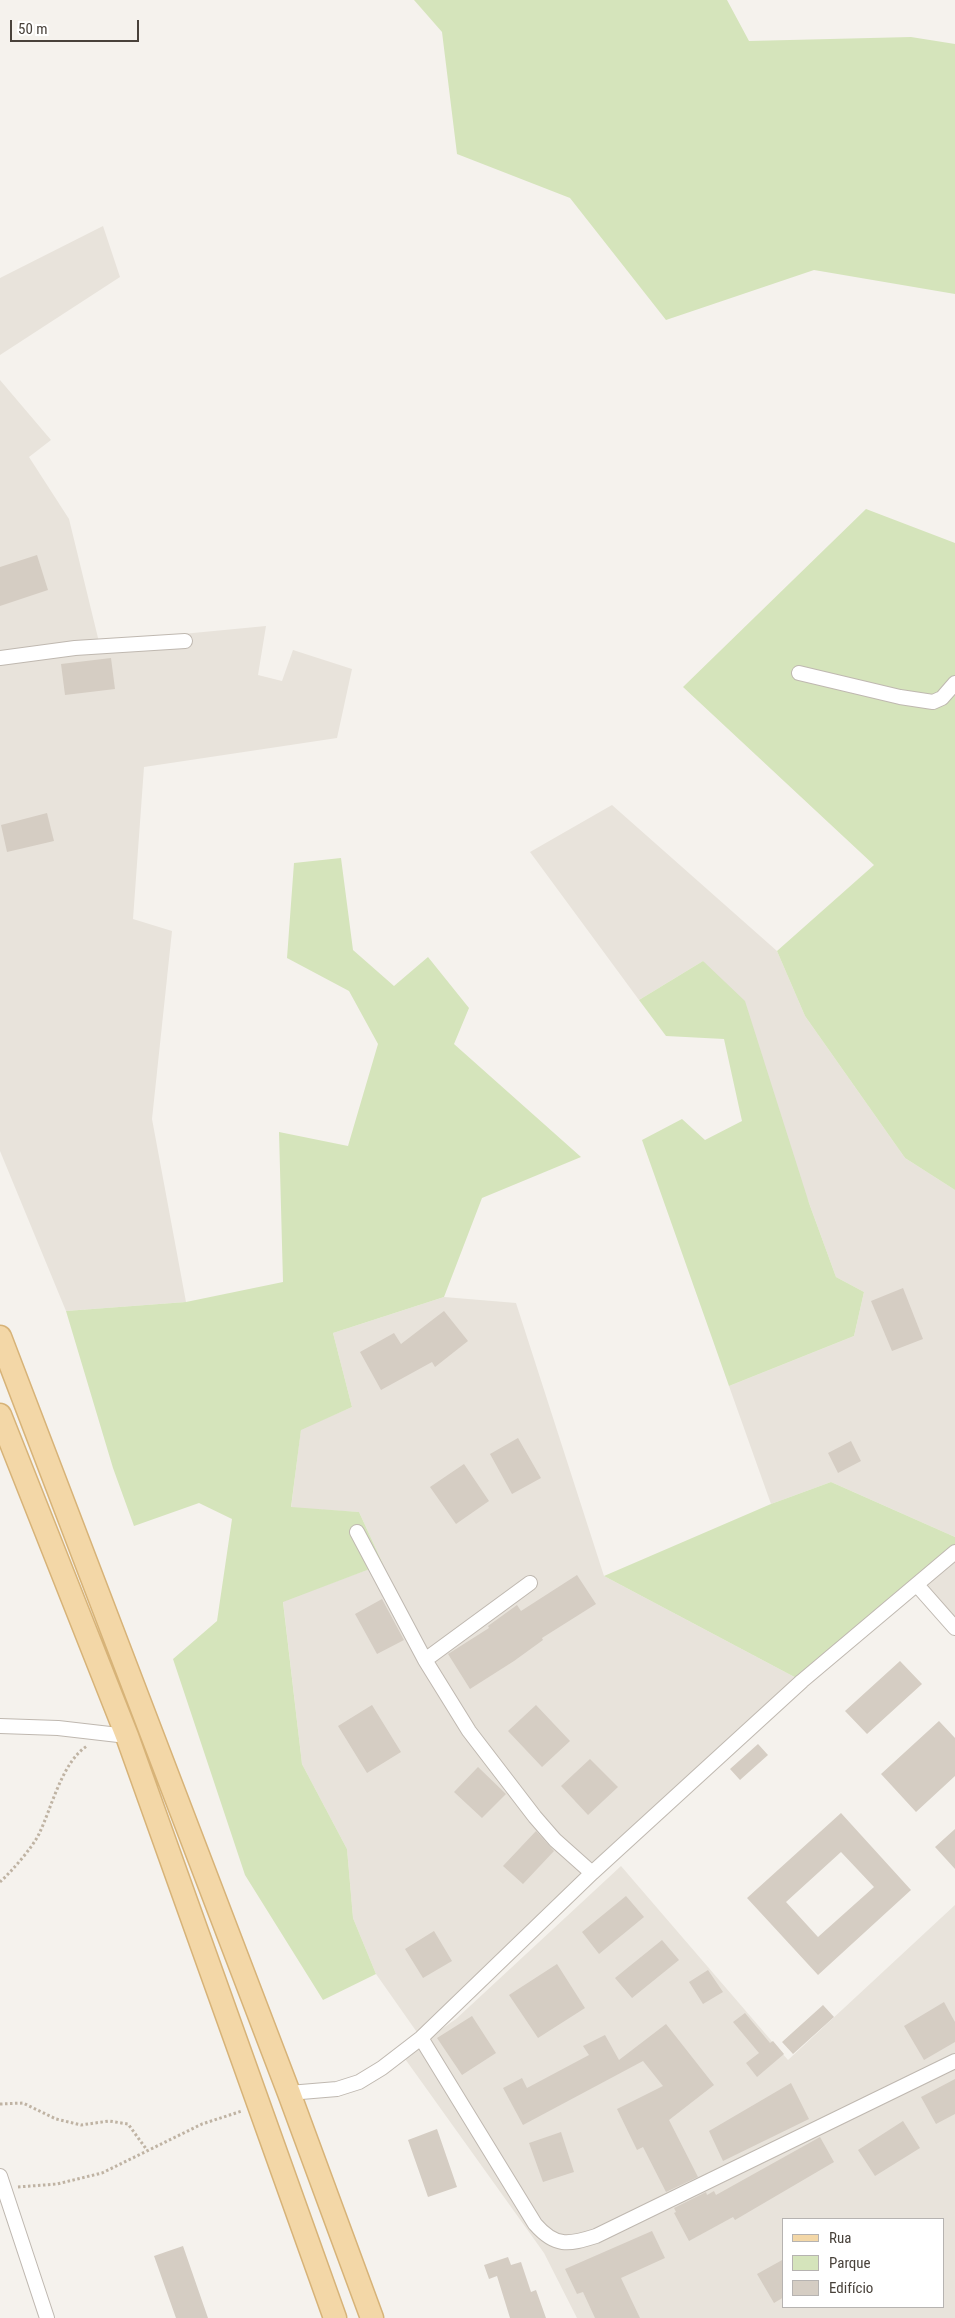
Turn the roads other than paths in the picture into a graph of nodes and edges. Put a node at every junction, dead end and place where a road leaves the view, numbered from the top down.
1 (186, 641) dead end
2 (0, 658) edge
3 (799, 673) dead end
4 (955, 683) edge
5 (0, 1337) edge
6 (0, 1415) edge
7 (357, 1532) dead end
8 (955, 1552) edge
9 (530, 1583) dead end
10 (918, 1585) junction
11 (955, 1628) edge
12 (425, 1660) junction
13 (0, 1726) edge
14 (116, 1735) junction
15 (592, 1872) junction
16 (421, 2038) junction
17 (955, 2061) edge
18 (289, 2093) junction
19 (2, 2182) edge
20 (47, 2318) edge
21 (335, 2318) edge
22 (372, 2318) edge

1 - 2 street
3 - 4 street
5 - 18 main road
6 - 14 main road
7 - 12 street
8 - 10 street
9 - 12 street
10 - 11 street
10 - 15 street
12 - 15 street
13 - 14 street
14 - 21 main road
15 - 16 street
16 - 17 street
16 - 18 street
18 - 22 main road
19 - 20 street

